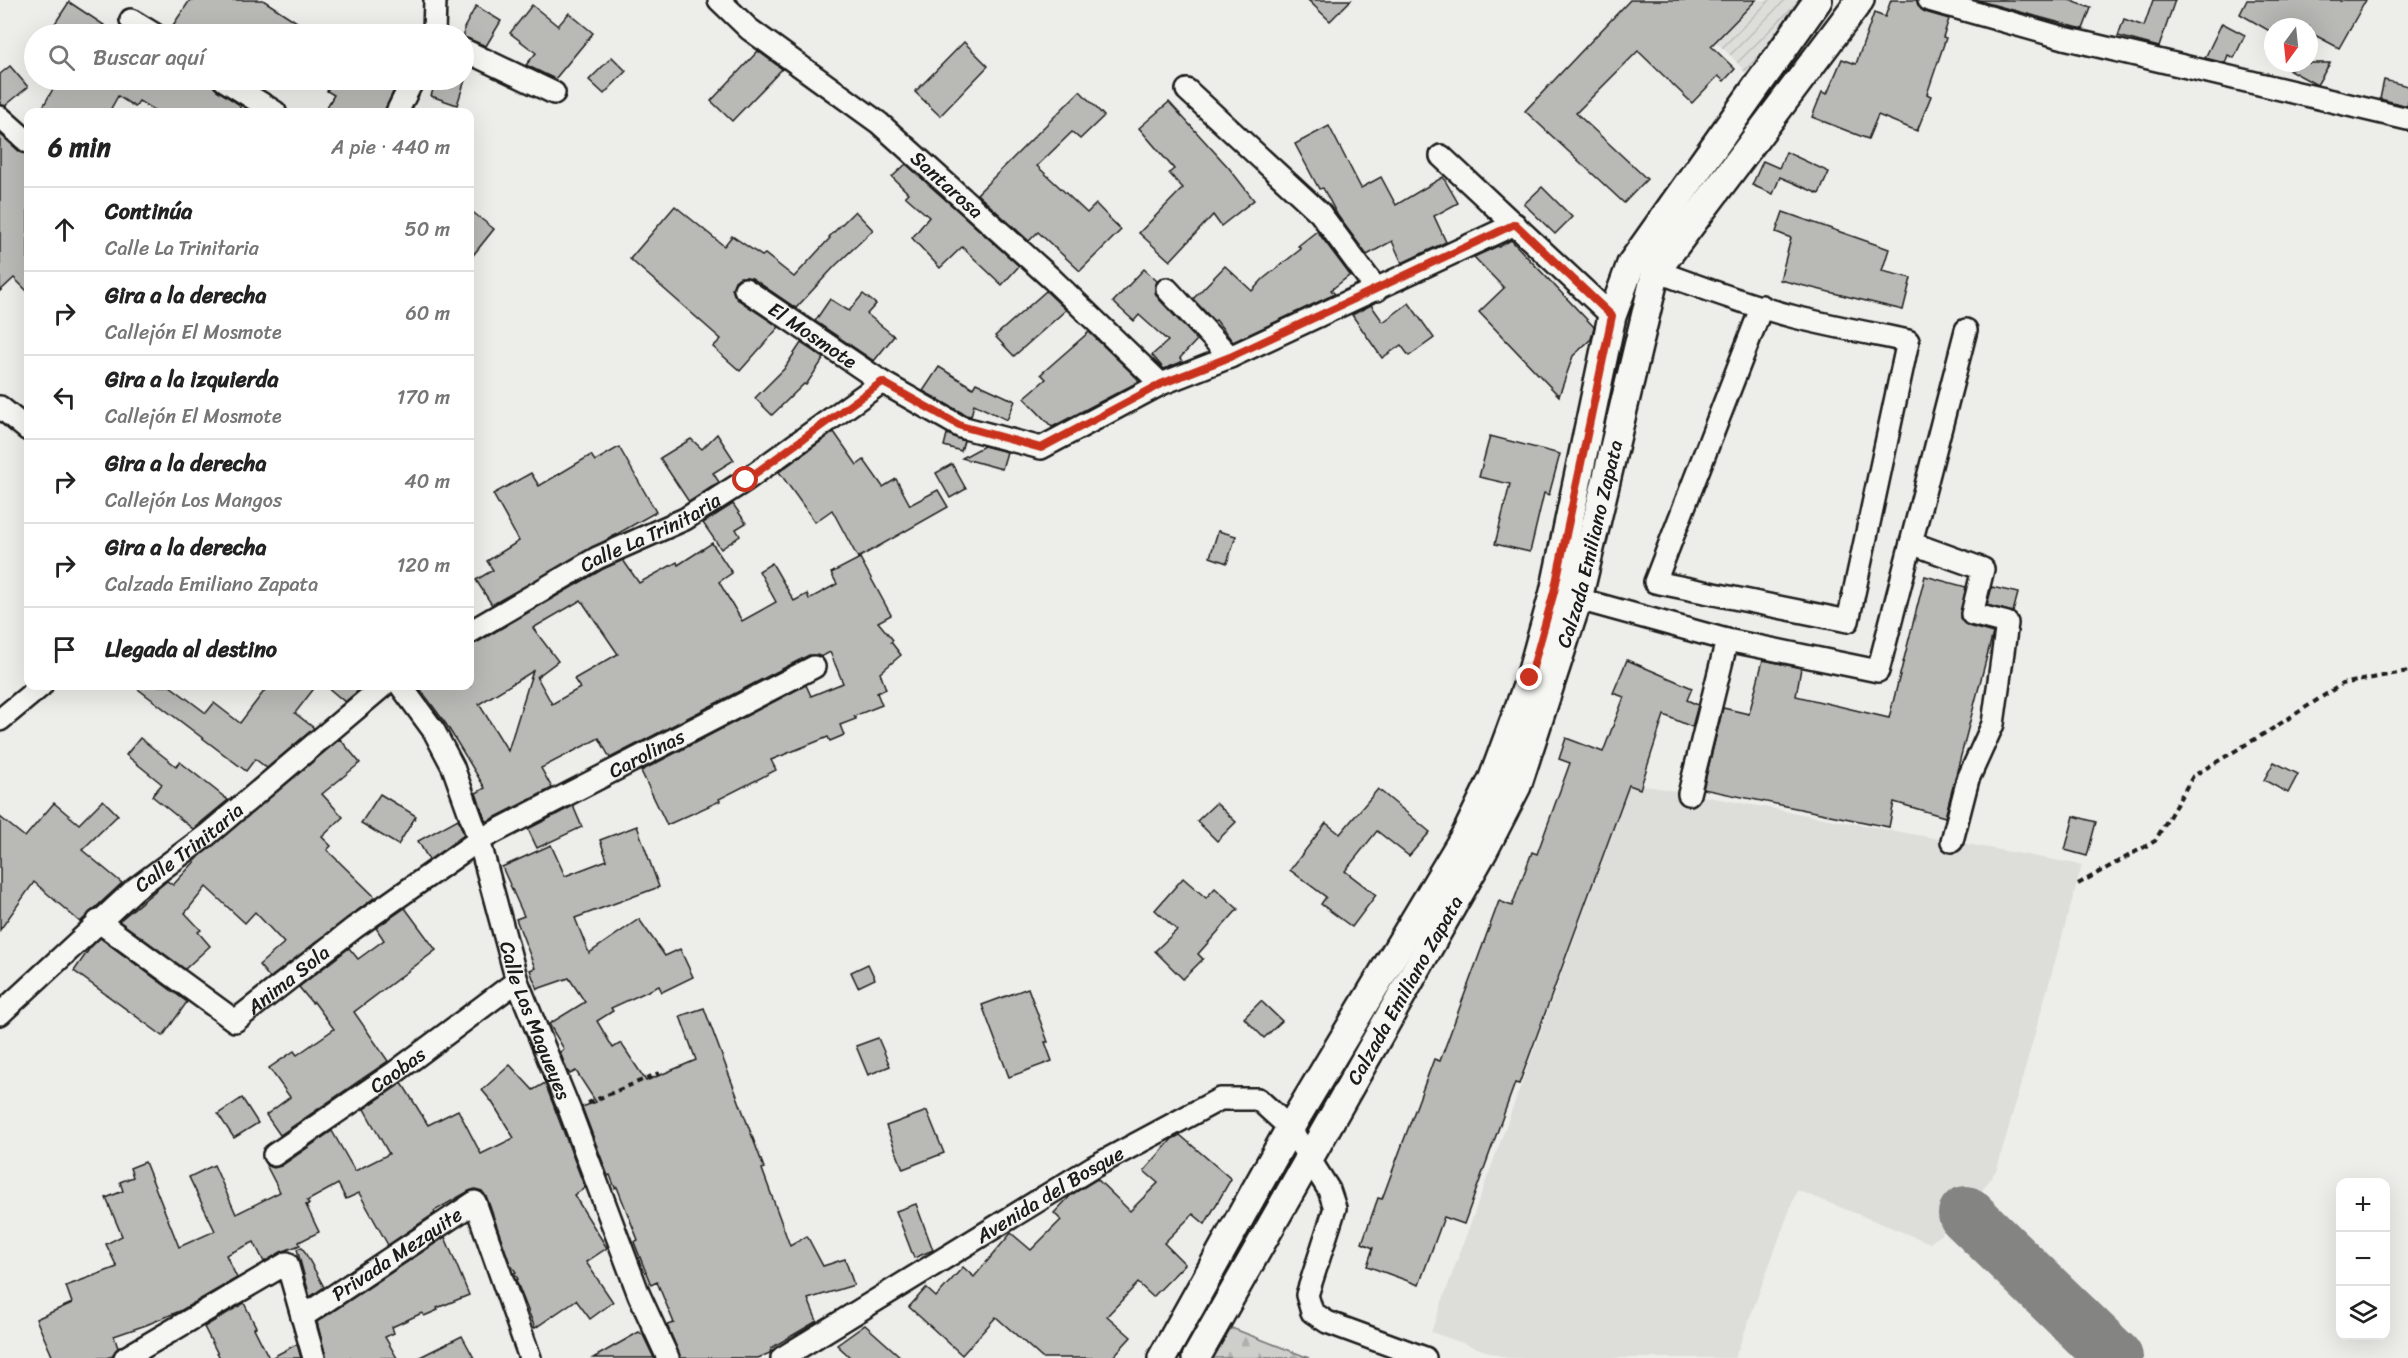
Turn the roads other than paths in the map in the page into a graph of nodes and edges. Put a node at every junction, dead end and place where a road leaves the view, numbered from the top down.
1 (435, 0) edge
2 (719, 0) edge
3 (1818, 0) edge
4 (1860, 0) edge
5 (1929, 0) edge
6 (131, 20) dead end
7 (138, 24) edge
8 (434, 24) edge
9 (474, 55) edge
10 (240, 90) edge
11 (408, 90) edge
12 (1187, 90) dead end
13 (554, 93) dead end
14 (269, 108) edge
15 (399, 108) edge
16 (0, 117) edge
17 (2408, 118) edge
18 (24, 138) edge
19 (1441, 156) dead end
20 (1515, 224) junction
21 (1656, 271) junction
22 (745, 289) dead end
23 (1167, 289) dead end
24 (1377, 290) junction
25 (1762, 306) junction
26 (1612, 316) junction
27 (1965, 330) dead end
28 (1230, 357) junction
29 (882, 382) junction
30 (1161, 384) junction
31 (0, 407) edge
32 (24, 427) edge
33 (1911, 543) junction
34 (1578, 599) junction
35 (474, 630) edge
36 (1727, 640) junction
37 (814, 667) dead end
38 (35, 690) edge
39 (378, 690) edge
40 (404, 690) edge
41 (0, 720) edge
42 (1689, 794) dead end
43 (479, 840) junction
44 (1952, 841) dead end
45 (98, 921) junction
46 (517, 981) junction
47 (0, 1014) edge
48 (1290, 1128) junction
49 (274, 1155) dead end
50 (1310, 1157) junction
51 (302, 1317) junction
52 (125, 1358) edge
53 (314, 1358) edge
54 (530, 1358) edge
55 (668, 1358) edge
56 (782, 1358) edge
57 (1162, 1358) edge
58 (1196, 1358) edge
59 (1425, 1358) edge

1 - 8 street
2 - 30 street, Santarosa
3 - 26 main road, Calzada Emiliano Zapata
4 - 21 main road, Calzada Emiliano Zapata
5 - 17 street
6 - 7 street
9 - 13 street
10 - 14 street
11 - 15 street
12 - 24 street
16 - 18 street
19 - 20 street
20 - 24 street, El Mosmote
20 - 26 street
21 - 25 street
21 - 34 main road, Calzada Emiliano Zapata
22 - 29 street, El Mosmote
23 - 28 street
24 - 28 street, El Mosmote
25 - 25 street
26 - 48 main road, Calzada Emiliano Zapata
27 - 33 street
28 - 30 street, El Mosmote
29 - 30 street, El Mosmote
29 - 35 street, Calle La Trinitaria
31 - 32 street
33 - 36 street
33 - 44 street
34 - 36 street
34 - 50 main road, Calzada Emiliano Zapata
36 - 42 street
37 - 43 street, Carolinas
38 - 41 street
39 - 45 street, Calle Trinitaria
40 - 43 street, Calle Los Magueyes
43 - 45 street, Anima Sola
43 - 46 street, Calle Los Magueyes
45 - 47 street, Calle Trinitaria
46 - 49 street, Caobas
46 - 55 street, Calle Los Magueyes
48 - 50 street, Avenida del Bosque
48 - 56 street, Avenida del Bosque
48 - 57 main road, Calzada Emiliano Zapata
50 - 58 main road, Calzada Emiliano Zapata
50 - 59 street, Avenida del Bosque
51 - 52 street
51 - 53 street
51 - 54 street, Privada Mezquite

